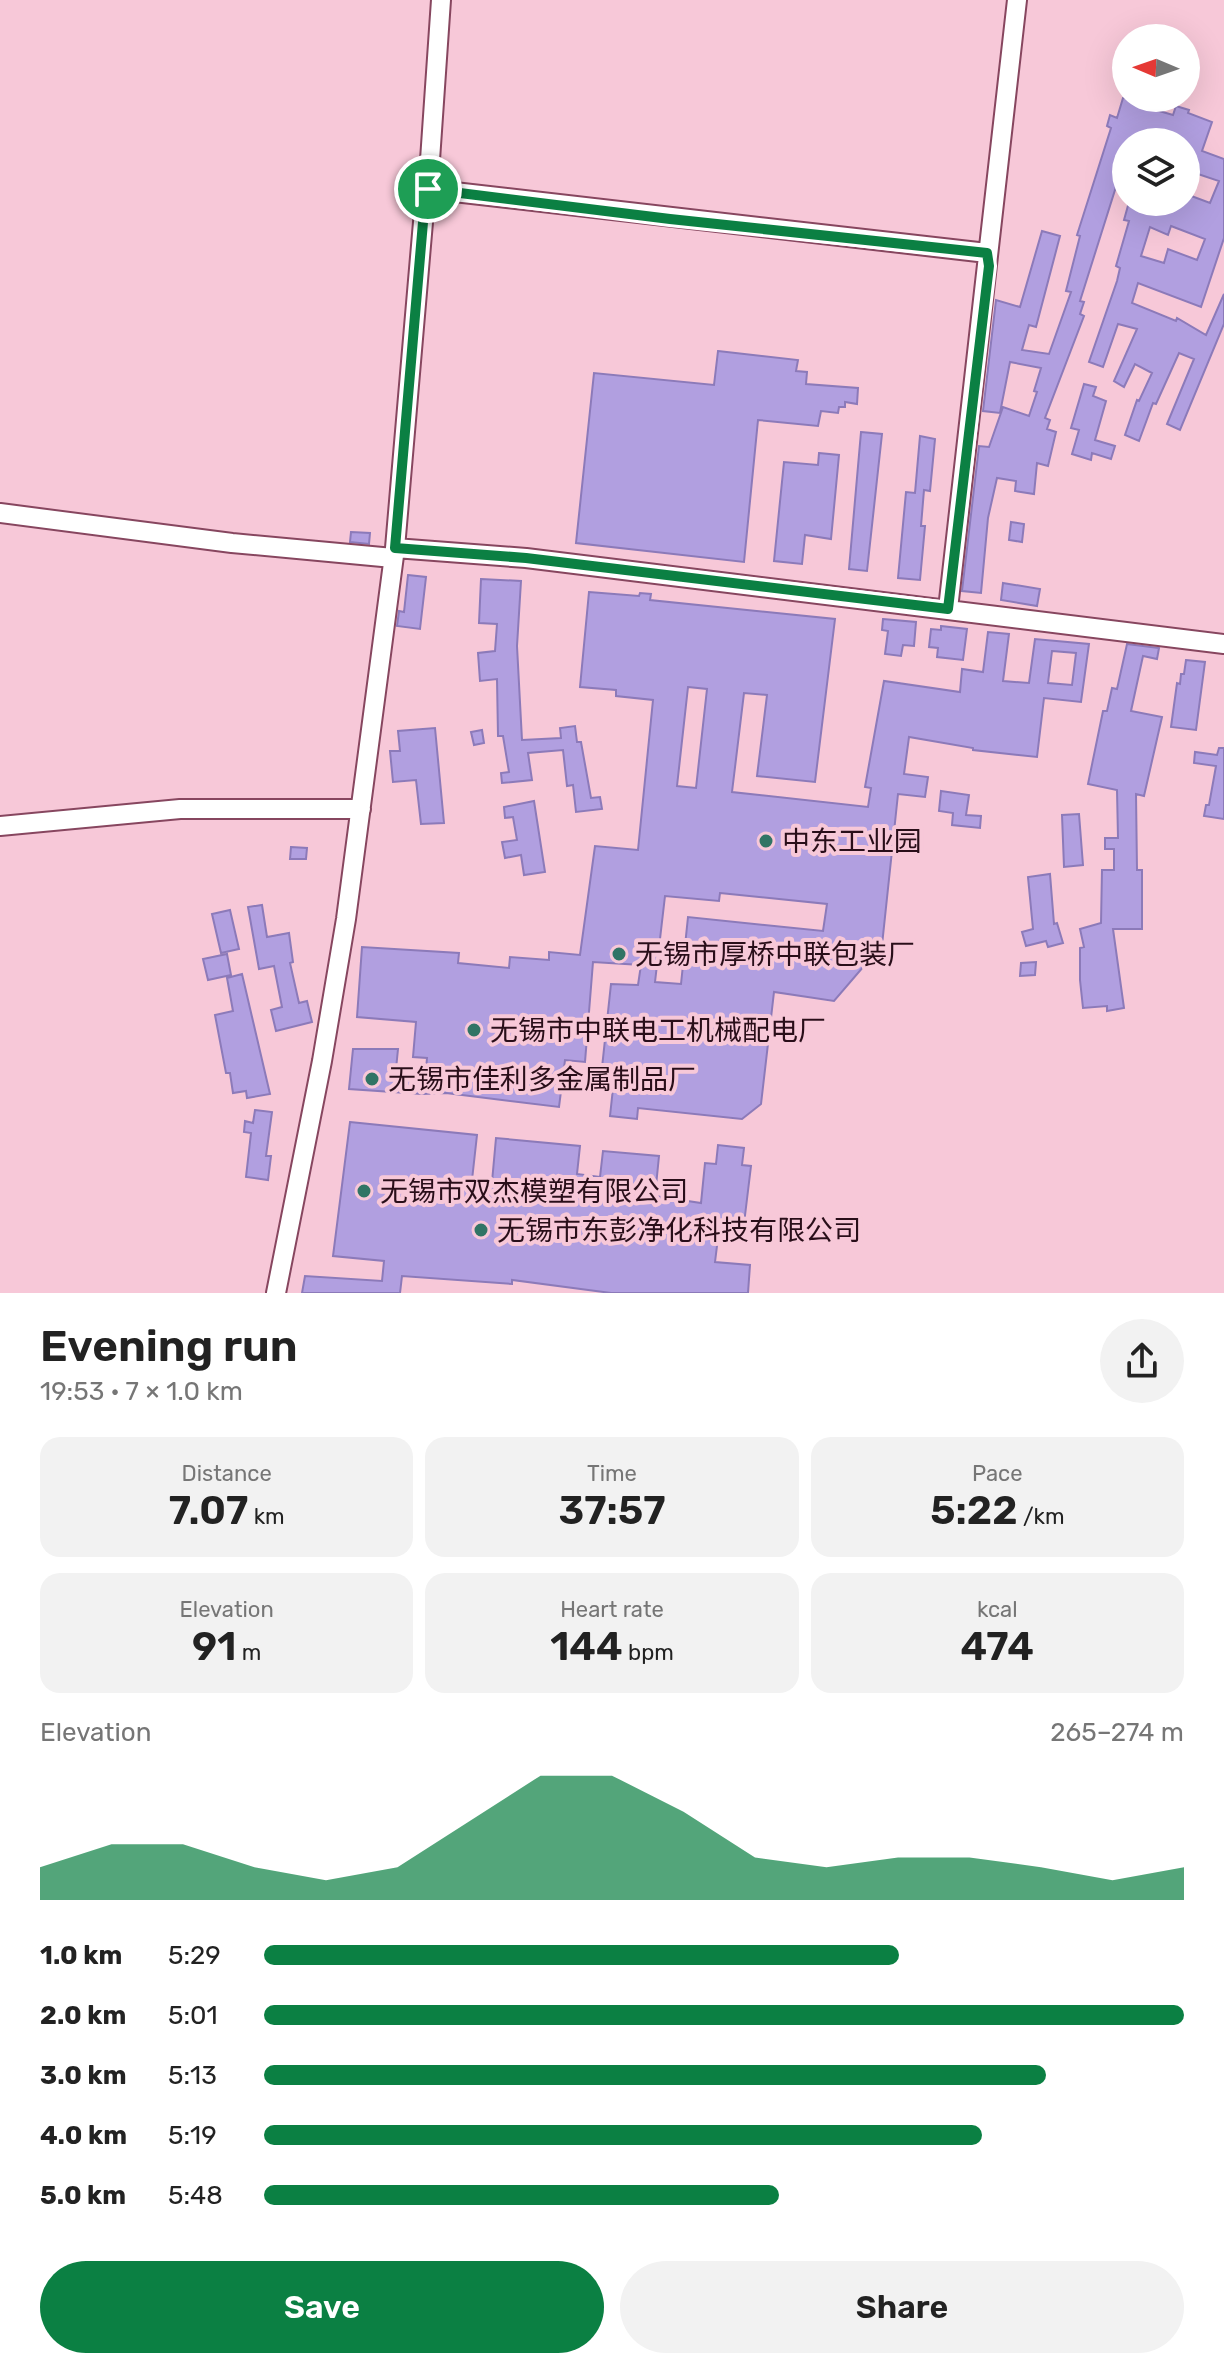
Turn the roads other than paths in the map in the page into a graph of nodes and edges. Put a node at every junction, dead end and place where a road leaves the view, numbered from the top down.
1 (441, 0) edge
2 (1017, 0) edge
3 (428, 189) junction
4 (987, 253) junction
5 (0, 513) edge
6 (394, 553) junction
7 (948, 609) junction
8 (1224, 644) edge
9 (361, 809) junction
10 (0, 826) edge
11 (276, 1293) edge

1 - 3 street
2 - 4 street
3 - 4 street
3 - 6 street
4 - 7 street
5 - 6 street
6 - 7 street
6 - 9 street
7 - 8 street
9 - 10 street
9 - 11 street

